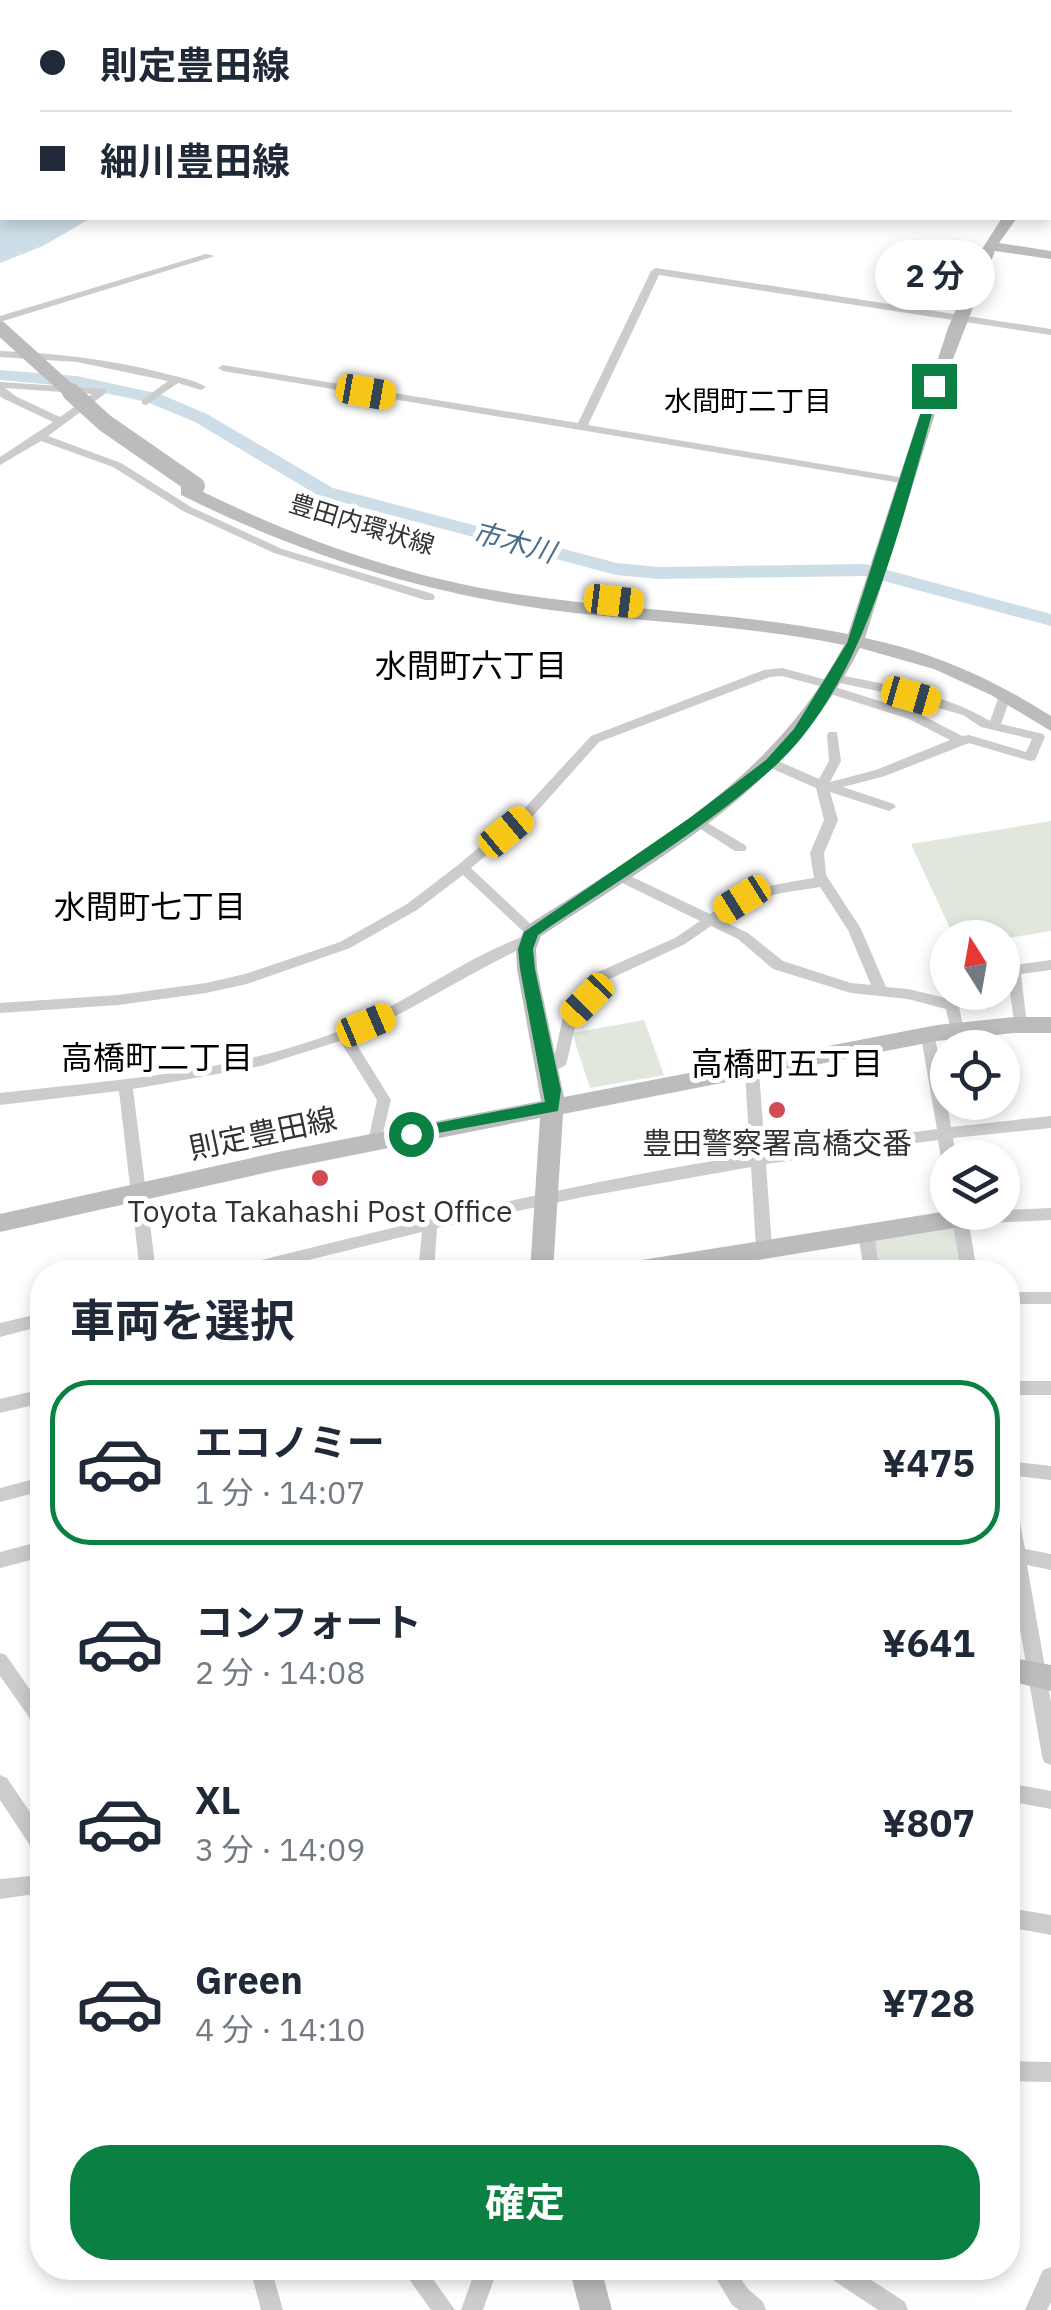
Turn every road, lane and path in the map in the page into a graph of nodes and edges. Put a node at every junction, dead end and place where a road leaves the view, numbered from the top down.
1 (1009, 220) edge
2 (991, 246) junction
3 (1051, 255) edge
4 (210, 256) dead end
5 (958, 317) junction
6 (0, 319) edge
7 (0, 328) edge
8 (1051, 332) edge
9 (0, 344) edge
10 (0, 354) edge
11 (224, 368) dead end
12 (177, 380) junction
13 (0, 387) edge
14 (202, 387) dead end
15 (146, 402) dead end
16 (60, 421) junction
17 (581, 428) junction
18 (42, 438) junction
19 (0, 462) edge
20 (906, 481) junction
21 (192, 489) junction
22 (429, 598) dead end
23 (855, 638) junction
24 (831, 684) junction
25 (1005, 696) junction
26 (1051, 713) edge
27 (1051, 725) edge
28 (994, 726) junction
29 (833, 735) dead end
30 (960, 742) junction
31 (771, 763) junction
32 (825, 786) junction
33 (890, 807) dead end
34 (696, 820) junction
35 (740, 848) dead end
36 (462, 868) junction
37 (618, 876) junction
38 (822, 882) junction
39 (710, 919) junction
40 (530, 936) junction
41 (1051, 965) edge
42 (880, 990) junction
43 (0, 1008) edge
44 (1020, 1025) junction
45 (1051, 1025) edge
46 (957, 1030) edge
47 (968, 1030) edge
48 (343, 1035) junction
49 (928, 1037) joint
50 (549, 1069) junction
51 (752, 1070) junction
52 (125, 1083) junction
53 (0, 1099) edge
54 (552, 1106) junction
55 (1051, 1122) edge
56 (944, 1132) junction
57 (945, 1140) edge
58 (376, 1142) junction
59 (758, 1162) junction
60 (137, 1192) junction
61 (547, 1197) junction
62 (1020, 1214) edge
63 (1051, 1214) edge
64 (930, 1221) edge
65 (0, 1223) edge
66 (430, 1224) junction
67 (962, 1230) edge
68 (866, 1233) junction
69 (0, 1234) edge
70 (146, 1260) edge
71 (287, 1260) edge
72 (427, 1260) edge
73 (543, 1260) edge
74 (765, 1260) edge
75 (870, 1260) edge
76 (967, 1260) edge
77 (1020, 1298) edge
78 (1051, 1298) edge
79 (30, 1323) edge
80 (0, 1330) edge
81 (1020, 1388) edge
82 (1051, 1388) edge
83 (30, 1399) edge
84 (0, 1406) edge
85 (1020, 1469) edge
86 (1051, 1472) edge
87 (30, 1487) edge
88 (0, 1495) edge
89 (30, 1552) edge
90 (1020, 1556) edge
91 (0, 1560) edge
92 (1051, 1562) edge
93 (1020, 1584) edge
94 (0, 1661) edge
95 (1044, 1676) edge
96 (30, 1704) edge
97 (1051, 1756) edge
98 (0, 1784) edge
99 (1020, 1794) edge
100 (1051, 1800) edge
101 (30, 1828) edge
102 (30, 1885) edge
103 (0, 1889) edge
104 (1020, 1920) edge
105 (1051, 1925) edge
106 (1020, 2071) edge
107 (1051, 2072) edge
108 (1051, 2278) edge
109 (264, 2280) edge
110 (421, 2280) edge
111 (483, 2280) edge
112 (588, 2280) edge
113 (729, 2280) edge
114 (852, 2280) edge
115 (891, 2308) edge
116 (272, 2310) edge
117 (444, 2310) edge
118 (472, 2310) edge
119 (596, 2310) edge
120 (755, 2310) edge
121 (1036, 2310) edge

1 - 2 main road
2 - 3 main road
2 - 5 main road
4 - 6 street
5 - 8 street
5 - 17 street
5 - 20 main road
7 - 21 main road, 豊田内環状線, bridge
9 - 21 main road, 豊田内環状線
10 - 12 street
11 - 17 street
12 - 14 street
12 - 15 street
13 - 16 street
13 - 16 street
16 - 18 street
17 - 20 street
18 - 19 street
18 - 22 street
20 - 23 main road
21 - 23 main road, 豊田内環状線
23 - 24 main road
23 - 25 main road, 豊田内環状線
23 - 26 main road, 豊田内環状線
24 - 28 street
24 - 30 street
24 - 31 main road
24 - 36 street
25 - 27 main road, 豊田内環状線
25 - 28 street
28 - 30 street
29 - 32 street
30 - 32 street
31 - 32 street
31 - 34 main road
32 - 33 street
32 - 38 street
34 - 35 street
34 - 37 main road
36 - 40 street
36 - 43 street
37 - 39 street
37 - 40 main road
38 - 39 street
38 - 42 street
39 - 42 street
39 - 50 street
40 - 48 street
40 - 50 main road
41 - 44 street
42 - 46 street
44 - 45 main road, 則定豊田線
44 - 47 main road, 則定豊田線
48 - 52 street
48 - 58 street
49 - 51 main road, 則定豊田線
49 - 56 street
50 - 54 main road
51 - 54 main road, 則定豊田線
51 - 59 street
52 - 53 street
52 - 60 street
54 - 58 main road, 則定豊田線
54 - 61 main road
55 - 56 street
56 - 57 street
56 - 59 street
58 - 60 main road, 則定豊田線
59 - 61 street
59 - 74 street
60 - 65 main road, 則定豊田線
60 - 69 main road, 則定豊田線
60 - 70 street
61 - 66 street
61 - 73 main road
62 - 63 street
64 - 68 main road
66 - 71 street
66 - 72 street
67 - 76 street
68 - 74 main road
68 - 75 street
77 - 78 street
79 - 80 street
81 - 82 street
83 - 84 street
85 - 86 street
87 - 88 street
89 - 91 street
90 - 92 street
93 - 95 street
94 - 96 street
95 - 97 street
98 - 101 street
99 - 100 street
102 - 103 street
104 - 105 street
106 - 107 street
108 - 121 street
109 - 116 street
110 - 117 street
111 - 118 street
112 - 119 main road
113 - 120 street
114 - 115 street

